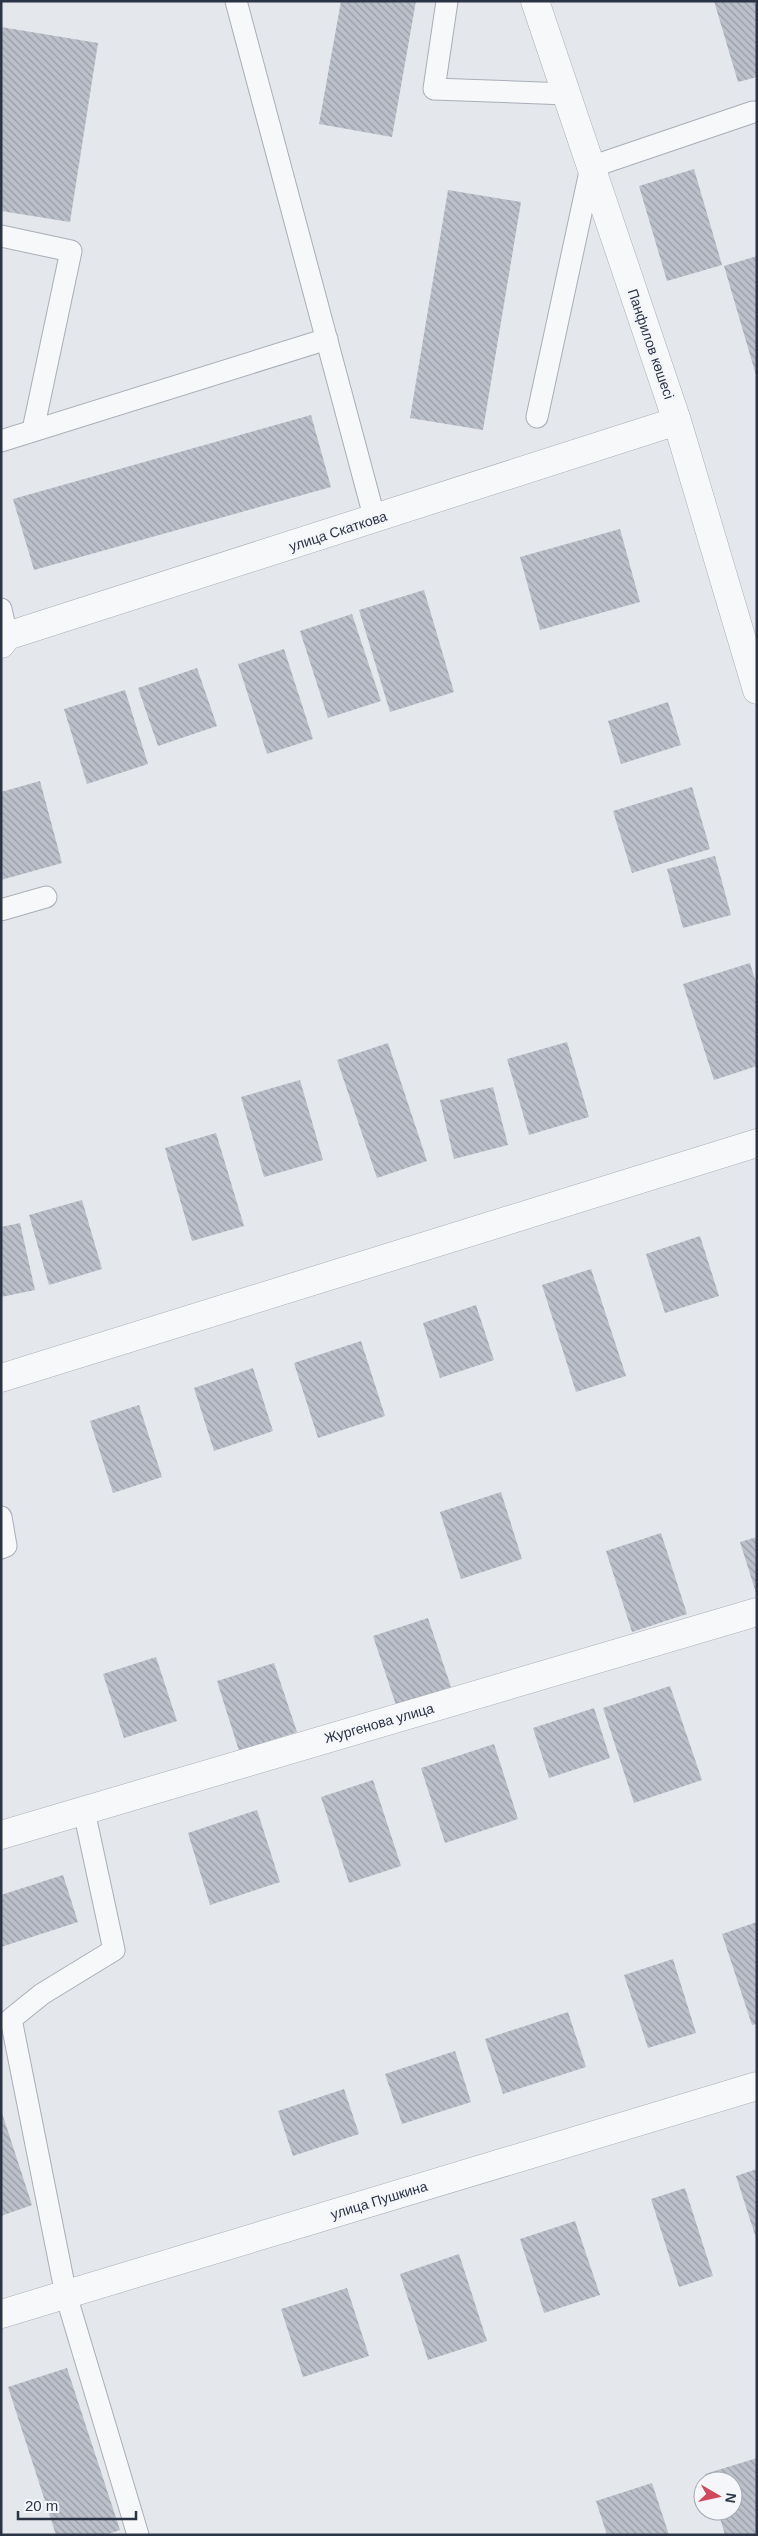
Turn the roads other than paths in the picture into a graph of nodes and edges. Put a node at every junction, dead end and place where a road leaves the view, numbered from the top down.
1 (236, 1) edge
2 (446, 1) edge
3 (536, 1) edge
4 (567, 94) junction
5 (753, 112) dead end
6 (592, 167) junction
7 (1, 236) edge
8 (327, 339) junction
9 (537, 418) dead end
10 (678, 421) junction
11 (34, 430) junction
12 (1, 440) edge
13 (375, 520) junction
14 (1, 609) edge
15 (4, 640) edge
16 (757, 690) edge
17 (46, 897) dead end
18 (1, 910) edge
19 (757, 1143) edge
20 (1, 1378) edge
21 (1, 1517) edge
22 (1, 1548) edge
23 (757, 1612) edge
24 (84, 1811) junction
25 (1, 1835) edge
26 (757, 2086) edge
27 (66, 2295) junction
28 (1, 2314) edge
29 (138, 2535) edge

1 - 8 lane
2 - 4 lane
3 - 4 street, Панфилов көшесі
4 - 6 street, Панфилов көшесі
5 - 6 lane
6 - 9 lane
6 - 10 street, Панфилов көшесі
7 - 11 lane
8 - 11 lane
8 - 13 lane
10 - 13 street, улица Скаткова
10 - 16 street, Панфилов көшесі
11 - 12 lane
13 - 15 street, улица Скаткова
14 - 15 lane
17 - 18 lane
19 - 20 street
21 - 22 lane
23 - 24 street, Жургенова улица
24 - 25 street, Жургенова улица
24 - 27 lane
26 - 27 street, улица Пушкина
27 - 28 street, улица Пушкина
27 - 29 lane

